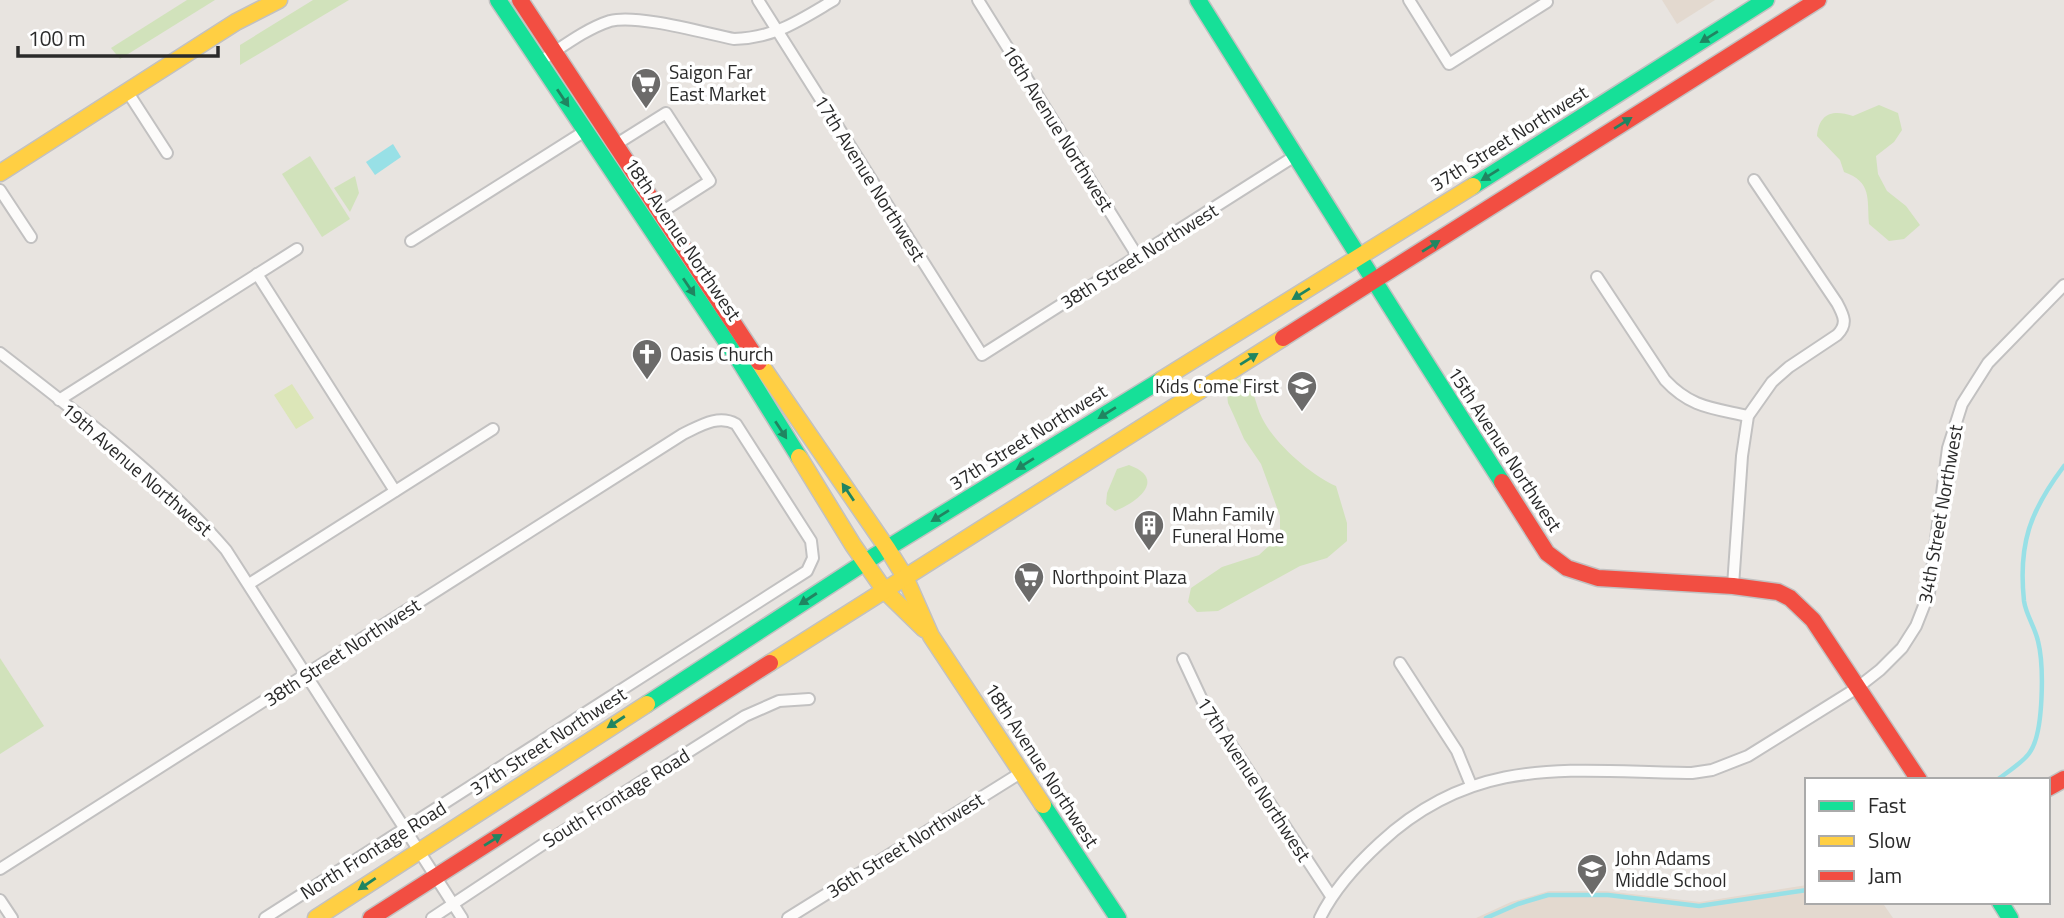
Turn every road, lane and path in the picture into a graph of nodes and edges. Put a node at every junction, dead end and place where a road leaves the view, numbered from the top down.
1 (260, 0) edge
2 (279, 0) edge
3 (498, 0) edge
4 (520, 0) edge
5 (758, 0) edge
6 (834, 0) edge
7 (978, 0) edge
8 (1198, 0) edge
9 (1409, 0) edge
10 (1766, 0) edge
11 (1818, 0) edge
12 (1547, 2) dead end
13 (236, 22) junction
14 (779, 32) junction
15 (554, 52) junction
16 (539, 62) junction
17 (127, 92) junction
18 (585, 131) junction
19 (615, 145) junction
20 (167, 153) dead end
21 (1295, 156) junction
22 (0, 173) edge
23 (1754, 180) dead end
24 (0, 190) edge
25 (660, 213) junction
26 (31, 237) dead end
27 (411, 241) dead end
28 (297, 249) dead end
29 (1138, 257) junction
30 (1359, 258) junction
31 (257, 274) junction
32 (1597, 277) dead end
33 (1373, 282) junction
34 (2064, 285) edge
35 (0, 353) edge
36 (982, 355) joint
37 (59, 400) junction
38 (1748, 416) junction
39 (493, 429) dead end
40 (683, 434) joint
41 (395, 491) junction
42 (887, 548) junction
43 (865, 562) junction
44 (905, 577) junction
45 (249, 584) junction
46 (1733, 586) junction
47 (885, 591) junction
48 (931, 636) junction
49 (1183, 659) dead end
50 (1400, 663) dead end
51 (306, 674) junction
52 (1857, 688) junction
53 (809, 699) dead end
54 (1022, 772) junction
55 (1918, 778) edge
56 (1471, 785) junction
57 (406, 830) junction
58 (419, 850) junction
59 (0, 869) edge
60 (436, 876) junction
61 (1331, 896) junction
62 (0, 900) edge
63 (454, 904) junction
64 (12, 918) edge
65 (265, 918) edge
66 (316, 918) edge
67 (371, 918) edge
68 (432, 918) edge
69 (462, 918) edge
70 (788, 918) edge
71 (1118, 918) edge
72 (1320, 918) edge

1 - 13 main road
2 - 13 main road
3 - 16 main road, 18th Avenue Northwest
4 - 15 main road, 18th Avenue Northwest
5 - 14 street, 17th Avenue Northwest
6 - 14 street
7 - 29 street, 16th Avenue Northwest
8 - 21 main road, 15th Avenue Northwest
9 - 12 street
10 -> 30 main road, 37th Street Northwest
33 -> 11 main road
13 - 17 main road
14 - 15 street
14 - 36 street, 17th Avenue Northwest
15 - 16 street
15 - 19 main road, 18th Avenue Northwest
16 -> 18 main road, 18th Avenue Northwest
17 - 20 street
17 - 22 main road
18 - 27 street
18 -> 43 main road, 18th Avenue Northwest
19 - 25 main road, 18th Avenue Northwest
19 - 25 street
21 - 29 street, 38th Street Northwest
21 - 30 main road, 15th Avenue Northwest
23 - 38 street
24 - 26 street
42 -> 25 main road, 18th Avenue Northwest
28 - 31 street
29 - 36 street, 38th Street Northwest
30 - 33 main road, 15th Avenue Northwest
30 -> 42 main road, 37th Street Northwest
31 - 37 street
31 - 41 street
32 - 38 street
44 -> 33 main road
33 - 46 main road, 15th Avenue Northwest
34 - 52 street, 34th Street Northwest
35 - 37 street, 19th Avenue Northwest
37 - 45 street, 19th Avenue Northwest
38 - 46 street
39 - 41 street
40 - 51 street, 38th Street Northwest
40 - 57 street, North Frontage Road
41 - 45 street
42 - 43 main road, 37th Street Northwest
42 - 44 main road, 18th Avenue Northwest
43 - 47 main road, 18th Avenue Northwest
43 -> 58 main road, 37th Street Northwest
44 - 47 main road
44 - 48 main road, 18th Avenue Northwest
45 - 51 street, 19th Avenue Northwest
46 - 52 main road, 15th Avenue Northwest
47 - 48 main road, 18th Avenue Northwest
60 -> 47 main road
48 - 54 main road, 18th Avenue Northwest
49 - 61 street, 17th Avenue Northwest
50 - 56 street
51 - 57 street, 19th Avenue Northwest
51 - 59 street, 38th Street Northwest
52 - 55 main road, 15th Avenue Northwest
52 - 56 street, 34th Street Northwest
53 - 63 street, South Frontage Road
54 - 70 street, 36th Street Northwest
54 - 71 main road, 18th Avenue Northwest
56 - 61 street, 34th Street Northwest
57 - 58 street, 19th Avenue Northwest
57 - 65 street, North Frontage Road
58 - 60 street, 19th Avenue Northwest
58 -> 66 main road, 37th Street Northwest
60 - 63 street, 19th Avenue Northwest
60 - 67 main road
61 - 72 street, 34th Street Northwest
62 - 64 street
63 - 68 street, South Frontage Road
63 - 69 street, 19th Avenue Northwest

